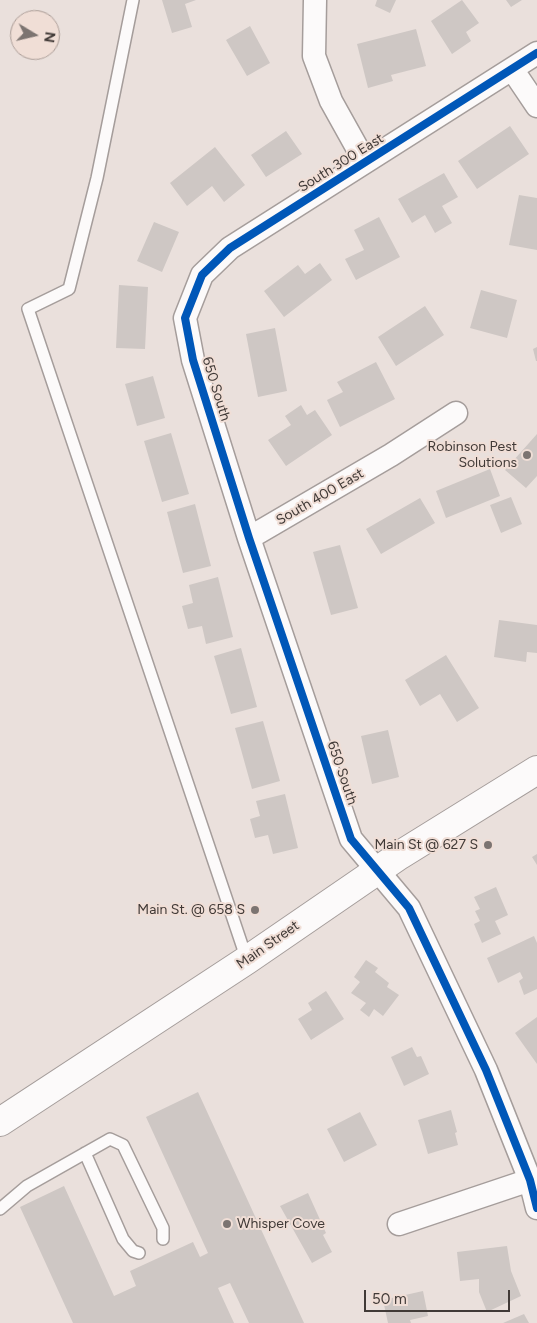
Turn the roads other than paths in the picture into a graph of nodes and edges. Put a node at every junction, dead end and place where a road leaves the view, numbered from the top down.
1 (133, 0) edge
2 (315, 0) edge
3 (537, 53) edge
4 (512, 69) junction
5 (537, 106) edge
6 (365, 162) junction
7 (185, 318) joint
8 (456, 412) dead end
9 (249, 538) junction
10 (537, 770) edge
11 (378, 870) junction
12 (247, 960) junction
13 (0, 1122) edge
14 (85, 1153) junction
15 (530, 1180) junction
16 (537, 1208) edge
17 (0, 1209) edge
18 (399, 1224) dead end
19 (164, 1239) dead end
20 (139, 1253) dead end

1 - 12 lane
2 - 6 street
3 - 4 street, South 300 East
4 - 5 street
4 - 6 street, South 300 East
6 - 7 street, South 300 East
7 - 9 street, 650 South
8 - 9 street, South 400 East
9 - 11 street, 650 South
10 - 11 main road, Main Street
11 - 12 main road, Main Street
11 - 15 street, 650 South
12 - 13 main road, Main Street
14 - 17 lane
14 - 19 lane
14 - 20 lane
15 - 16 street, 650 South
15 - 18 street

